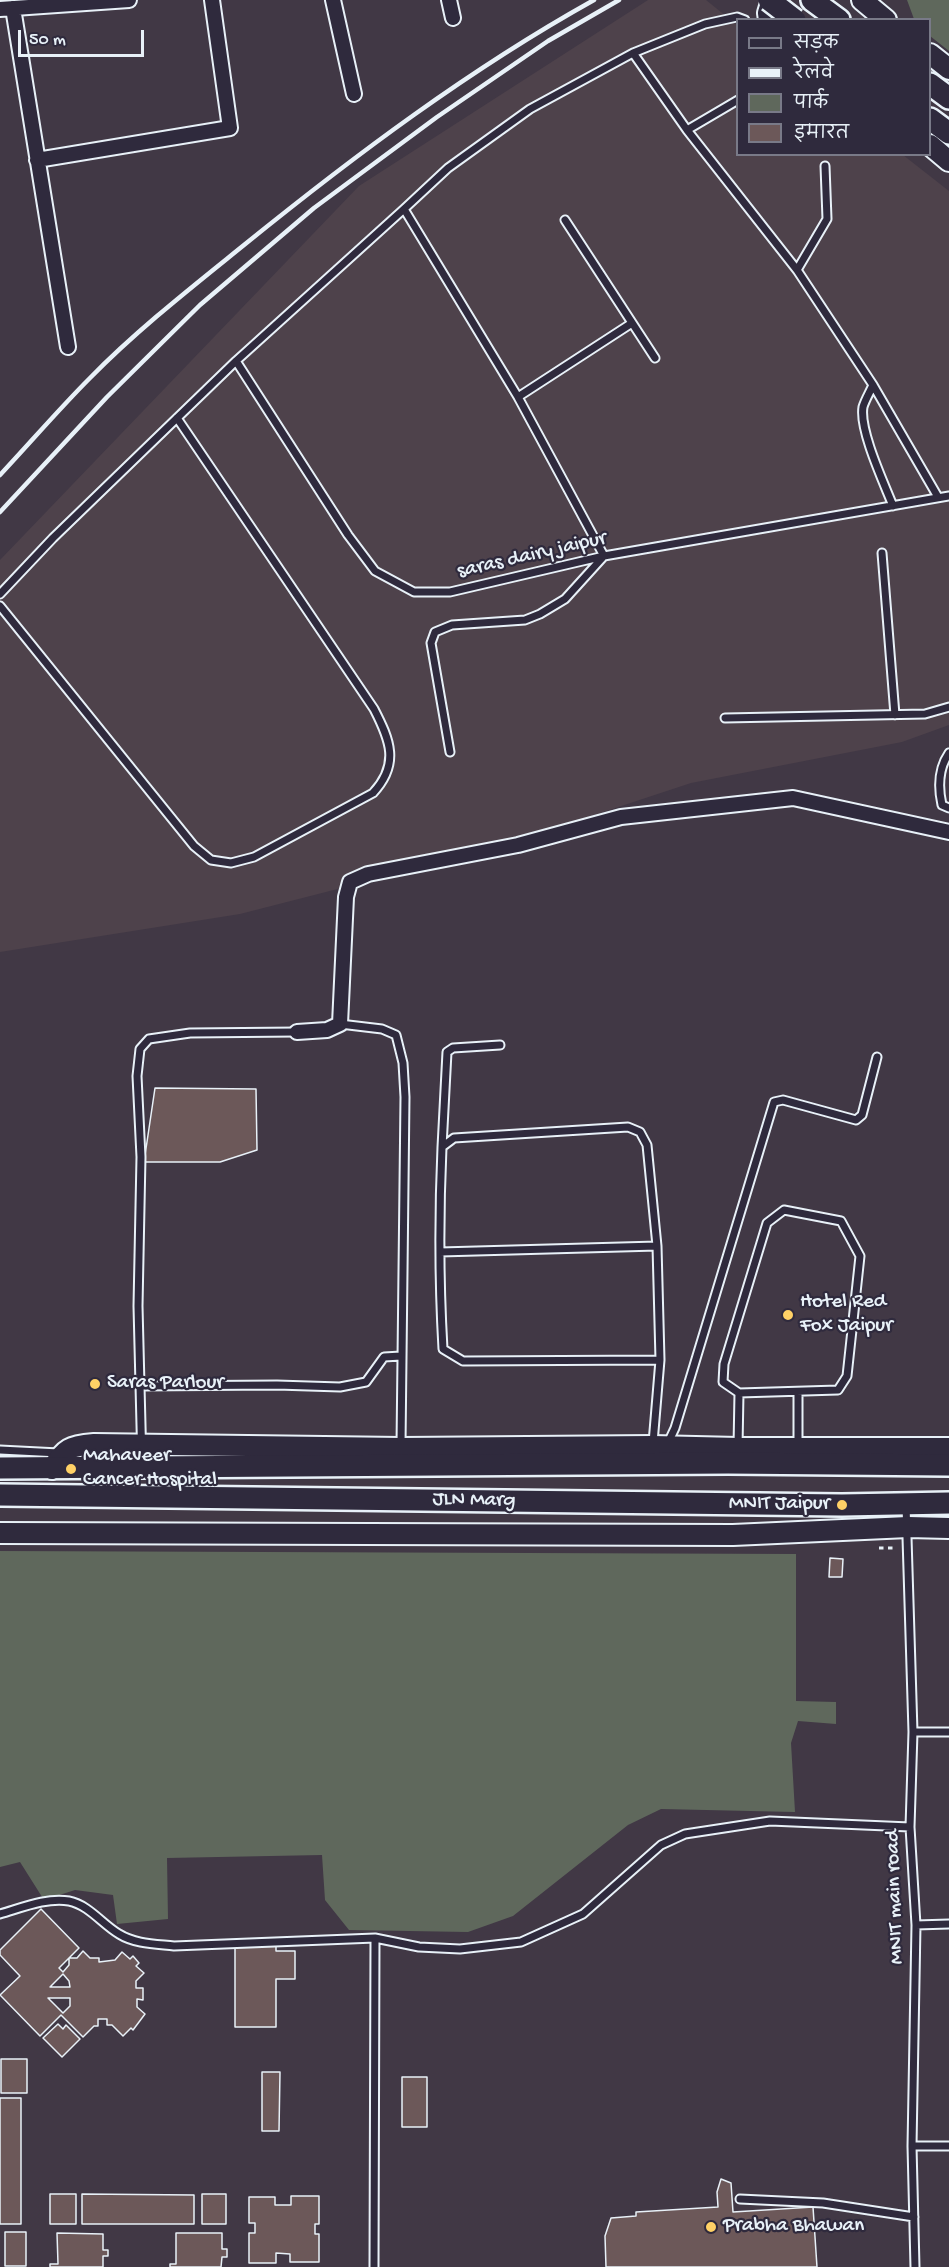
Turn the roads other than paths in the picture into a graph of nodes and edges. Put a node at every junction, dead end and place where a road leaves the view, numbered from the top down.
1 (129, 0) edge
2 (212, 0) edge
3 (333, 0) edge
4 (449, 0) edge
5 (771, 0) edge
6 (813, 0) edge
7 (862, 0) edge
8 (885, 0) edge
9 (6, 8) edge
10 (453, 18) dead end
11 (736, 18) edge
12 (769, 18) edge
13 (793, 18) edge
14 (836, 18) edge
15 (885, 18) edge
16 (888, 18) edge
17 (633, 52) junction
18 (931, 55) edge
19 (949, 69) edge
20 (931, 85) edge
21 (354, 94) dead end
22 (949, 98) edge
23 (736, 101) edge
24 (931, 120) edge
25 (687, 130) junction
26 (949, 133) edge
27 (931, 146) edge
28 (38, 160) junction
29 (949, 161) edge
30 (825, 166) dead end
31 (404, 209) junction
32 (565, 220) dead end
33 (797, 270) junction
34 (633, 323) junction
35 (69, 347) dead end
36 (655, 358) dead end
37 (236, 361) junction
38 (873, 385) junction
39 (519, 397) junction
40 (177, 418) junction
41 (949, 496) edge
42 (938, 497) junction
43 (893, 506) junction
44 (882, 553) dead end
45 (604, 556) junction
46 (0, 594) edge
47 (0, 606) edge
48 (949, 707) edge
49 (895, 715) junction
50 (725, 718) dead end
51 (450, 752) dead end
52 (949, 753) edge
53 (949, 808) edge
54 (949, 832) edge
55 (339, 1024) junction
56 (297, 1032) joint
57 (500, 1045) dead end
58 (877, 1057) dead end
59 (442, 1147) junction
60 (657, 1246) junction
61 (440, 1252) junction
62 (401, 1356) junction
63 (660, 1360) junction
64 (140, 1386) junction
65 (798, 1392) junction
66 (740, 1393) junction
67 (143, 1444) junction
68 (738, 1448) junction
69 (798, 1448) junction
70 (949, 1448) edge
71 (0, 1450) edge
72 (658, 1455) junction
73 (400, 1457) junction
74 (908, 1457) junction
75 (57, 1461) junction
76 (949, 1465) edge
77 (0, 1468) edge
78 (142, 1468) junction
79 (0, 1495) edge
80 (906, 1503) junction
81 (949, 1503) edge
82 (908, 1527) junction
83 (949, 1527) edge
84 (0, 1533) edge
85 (913, 1732) junction
86 (949, 1732) edge
87 (910, 1827) junction
88 (0, 1914) edge
89 (949, 1923) edge
90 (916, 1925) junction
91 (375, 1938) junction
92 (912, 2146) junction
93 (949, 2146) edge
94 (740, 2199) dead end
95 (914, 2217) junction
96 (374, 2267) edge
97 (915, 2267) edge

1 - 9 street
2 - 28 street
3 - 21 street
4 - 10 street
5 - 12 street
5 - 13 main road, bridge
6 - 14 main road
7 - 15 street
8 - 16 street
9 - 28 street
11 - 17 lane
17 - 25 lane
17 - 31 lane
18 - 19 street
20 - 22 main road
23 - 25 lane
24 - 26 main road
25 - 33 lane
27 - 29 street
28 - 35 street
30 - 33 lane
31 - 37 lane
31 - 39 lane
32 - 34 lane
33 - 38 lane
34 - 36 lane
34 - 39 lane
37 - 40 lane
37 - 45 lane, saras dairy jaipur
38 - 42 lane
38 - 43 lane
39 - 45 lane
40 - 46 lane
40 - 47 lane
41 - 42 lane, saras dairy jaipur
42 - 43 lane, saras dairy jaipur
43 - 45 lane, saras dairy jaipur
44 - 49 lane
45 - 51 lane
48 - 49 lane
49 - 50 lane
52 - 53 lane
54 - 55 street
55 - 56 street
55 - 62 lane
56 - 64 lane
57 - 59 lane
58 - 72 lane
59 - 60 lane
59 - 61 lane
60 - 61 lane
60 - 63 lane
61 - 63 lane
62 - 64 lane
62 - 73 lane
63 - 72 lane
64 - 67 lane
65 - 66 lane
65 - 66 lane
65 - 69 lane
66 - 68 lane
67 - 73 street
67 - 75 street
67 - 78 lane
68 - 69 street
68 - 72 street
69 - 74 street
70 - 74 street
71 - 75 lane
72 - 73 main road, JLN Marg
72 - 74 main road, JLN Marg
73 - 78 main road, JLN Marg
74 - 76 main road, JLN Marg
75 - 77 main road, JLN Marg
75 - 78 main road, JLN Marg
79 - 80 main road, JLN Marg
80 - 81 main road, JLN Marg
80 - 82 lane, MNIT main road
82 - 83 street
82 - 84 street
82 - 85 lane, MNIT main road
85 - 86 lane
85 - 87 lane, MNIT main road
87 - 90 lane, MNIT main road
87 - 91 lane
88 - 91 lane
89 - 90 lane
90 - 92 lane, MNIT main road
91 - 96 lane
92 - 93 lane
92 - 95 lane, MNIT main road
94 - 95 lane
95 - 97 lane, MNIT main road

